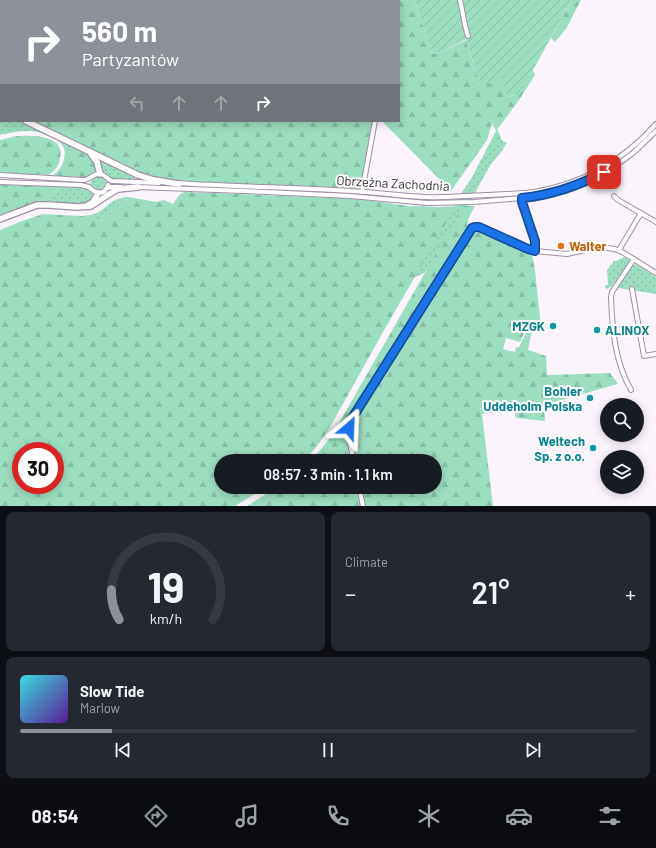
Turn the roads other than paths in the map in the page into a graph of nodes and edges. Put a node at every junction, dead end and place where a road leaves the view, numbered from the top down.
1 (460, 0) edge
2 (468, 36) dead end
3 (28, 122) edge
4 (375, 122) edge
5 (656, 124) edge
6 (656, 131) edge
7 (81, 148) junction
8 (100, 174) junction
9 (0, 175) edge
10 (90, 178) junction
11 (108, 180) junction
12 (0, 182) edge
13 (179, 184) junction
14 (89, 187) junction
15 (138, 187) junction
16 (108, 188) junction
17 (362, 192) junction
18 (98, 193) junction
19 (614, 196) dead end
20 (522, 198) junction
21 (84, 207) junction
22 (640, 213) junction
23 (0, 219) edge
24 (656, 222) edge
25 (619, 250) junction
26 (535, 251) junction
27 (634, 259) junction
28 (656, 273) edge
29 (632, 289) dead end
30 (656, 354) edge
31 (631, 390) dead end
32 (353, 454) edge
33 (360, 494) edge
34 (363, 506) edge

1 - 2 street
3 - 7 highway
4 - 17 street
5 - 17 street, Obrzeżna Zachodnia
6 - 20 street, Obrzeżna Zachodnia
7 - 8 highway
7 - 13 highway
8 - 10 street
8 - 11 street
9 - 10 street
10 - 14 street
11 - 13 street, Obrzeżna Zachodnia
11 - 16 street
12 - 14 street
13 - 17 street, Obrzeżna Zachodnia
14 - 18 street
15 - 16 street, Obrzeżna Zachodnia
15 - 20 street, Obrzeżna Zachodnia
15 - 21 highway
16 - 18 street
18 - 21 highway
19 - 22 street
20 - 26 street
21 - 23 highway
22 - 24 street
22 - 25 street
25 - 26 street
25 - 27 street
26 - 32 street
27 - 28 street
27 - 31 street
29 - 30 street
33 - 34 street

